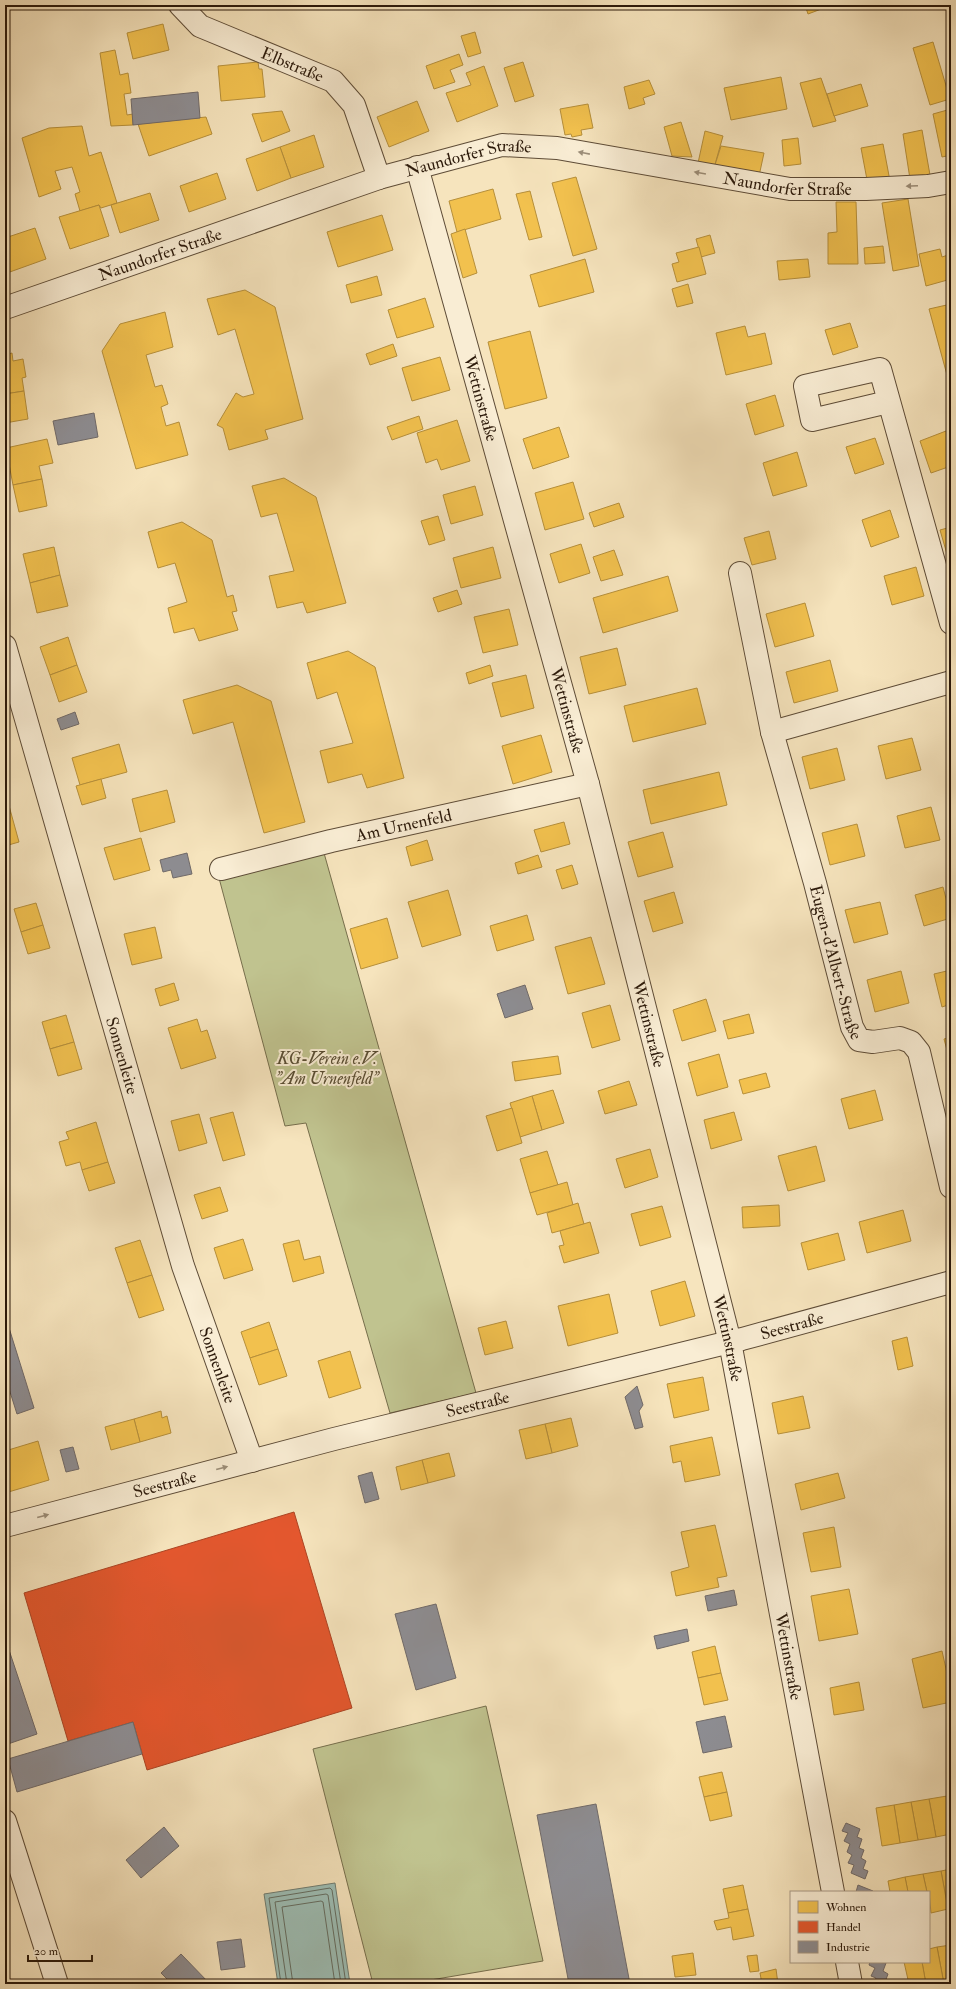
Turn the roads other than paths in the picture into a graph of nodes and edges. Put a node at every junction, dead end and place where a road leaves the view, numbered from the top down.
1 (180, 5) edge
2 (417, 167) junction
3 (379, 178) junction
4 (951, 182) edge
5 (5, 308) edge
6 (888, 402) dead end
7 (740, 573) dead end
8 (951, 623) edge
9 (5, 646) edge
10 (951, 682) edge
11 (772, 732) junction
12 (588, 784) junction
13 (221, 869) dead end
14 (951, 1187) edge
15 (951, 1282) edge
16 (730, 1342) junction
17 (252, 1460) junction
18 (5, 1526) edge
19 (5, 1820) edge
20 (833, 1891) edge
21 (847, 1963) edge
22 (57, 1984) edge
23 (851, 1984) edge

1 - 3 street, Elbstraße
2 - 3 street, Naundorfer Straße
4 -> 2 street, Naundorfer Straße
2 - 12 street, Wettinstraße
3 - 5 street, Naundorfer Straße
6 - 8 street
7 - 11 street, Eugen-d'Albert-Straße
9 - 17 street, Sonnenleite
10 - 11 street
11 - 14 street, Eugen-d'Albert-Straße
12 - 13 street, Am Urnenfeld
12 - 16 street, Wettinstraße
15 - 16 street, Seestraße
16 - 17 street, Seestraße
16 - 20 street, Wettinstraße
18 -> 17 street, Seestraße
19 - 22 street
21 - 23 street

